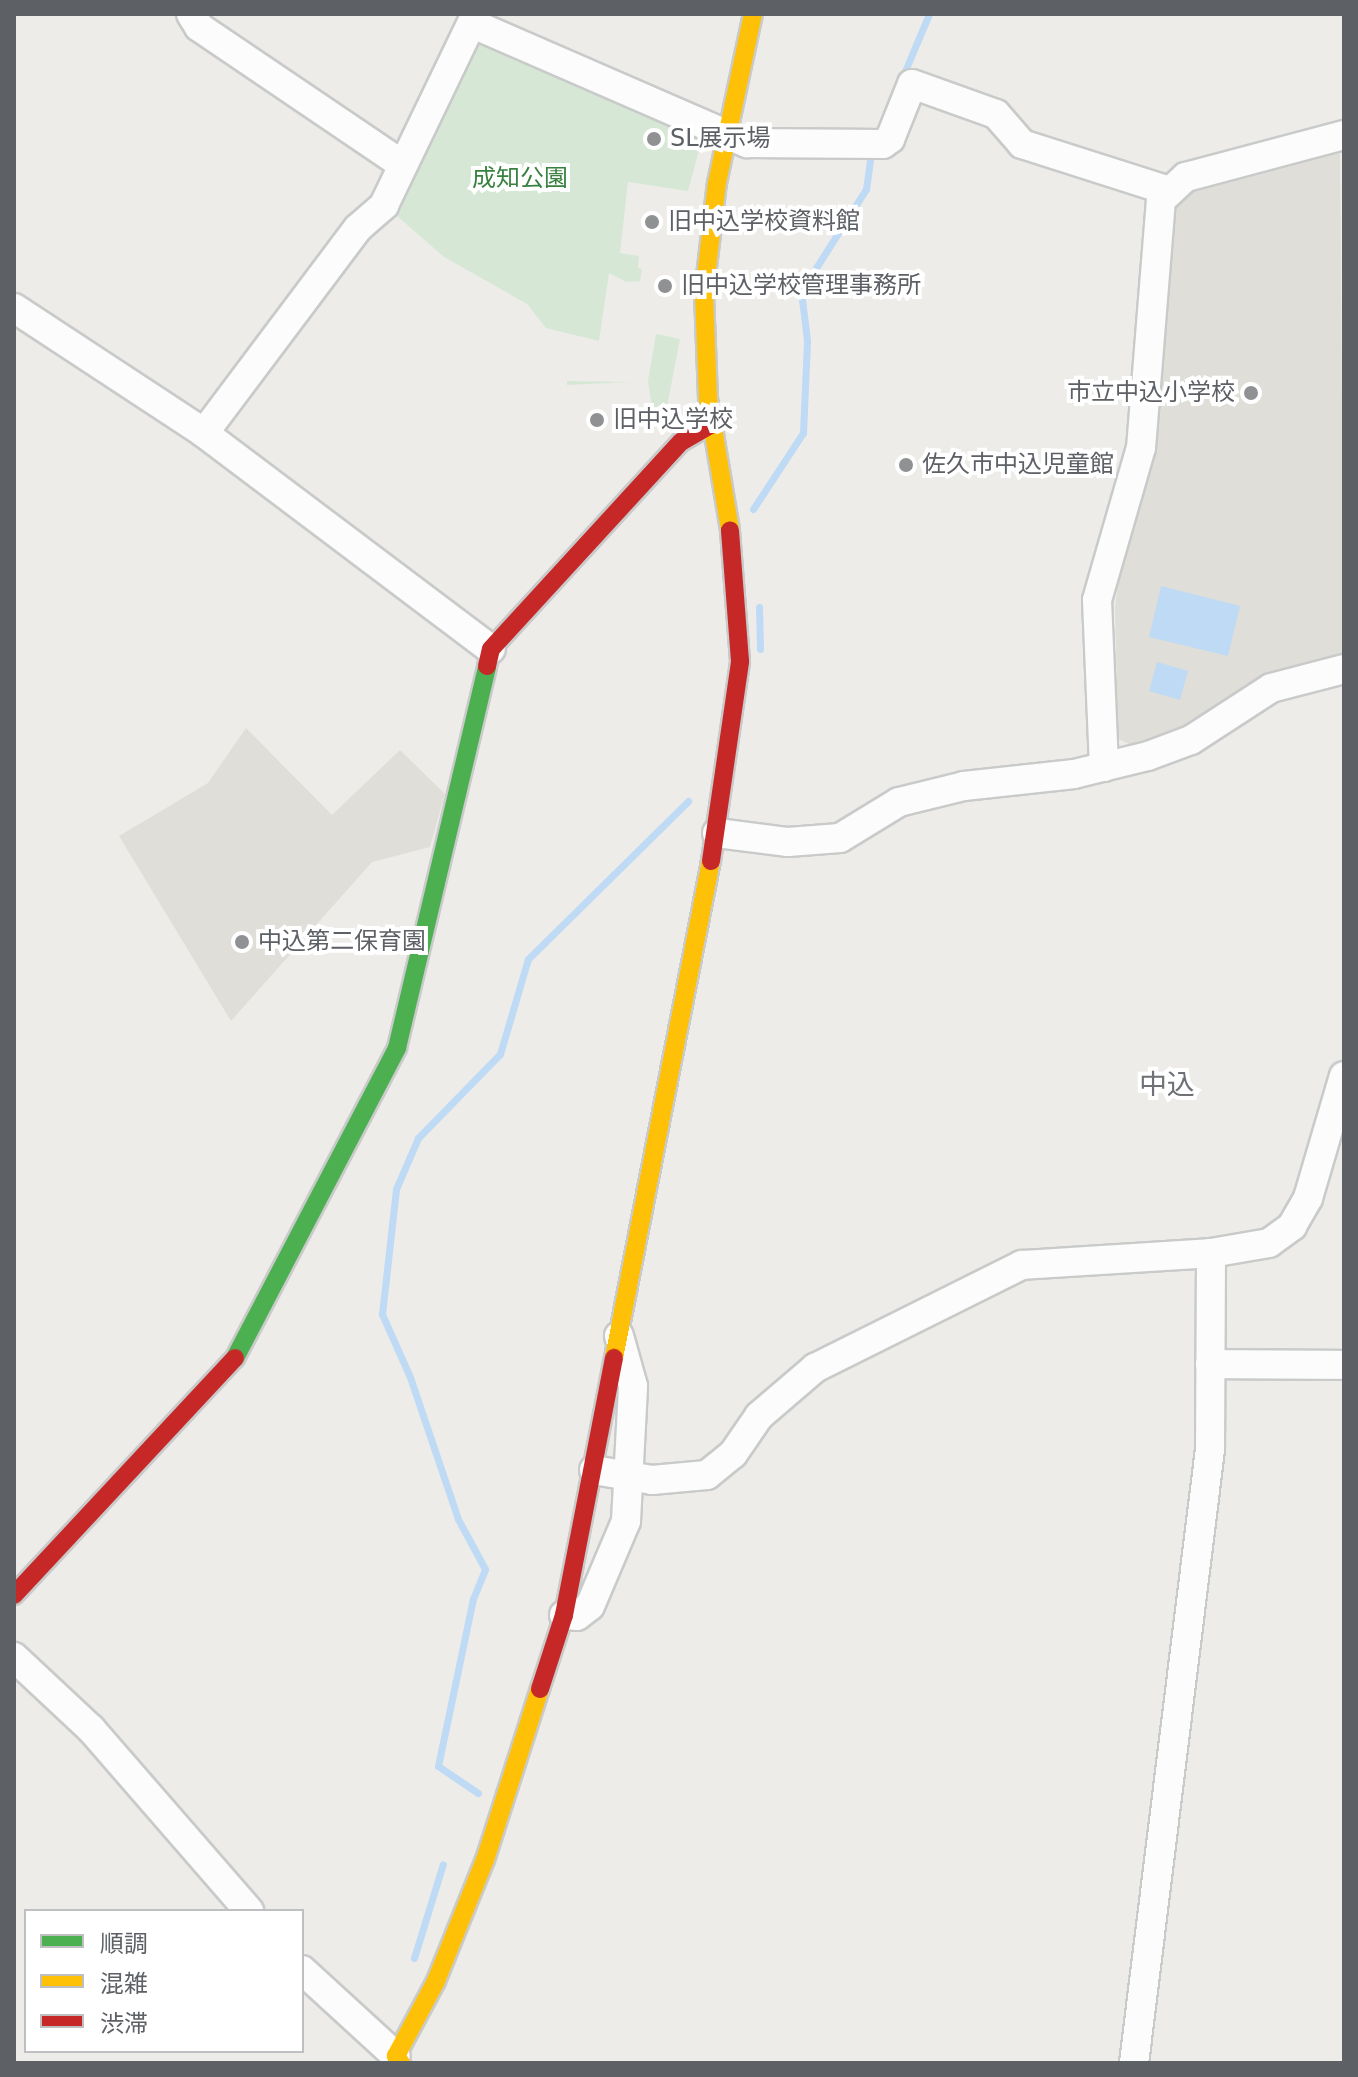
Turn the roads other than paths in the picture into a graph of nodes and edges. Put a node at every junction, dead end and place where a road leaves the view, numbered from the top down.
1 (191, 14) edge
2 (753, 14) edge
3 (475, 19) edge
4 (727, 135) junction
5 (1344, 135) edge
6 (403, 165) junction
7 (1166, 190) junction
8 (14, 308) edge
9 (711, 425) junction
10 (204, 433) junction
11 (491, 649) junction
12 (1344, 669) edge
13 (1104, 767) junction
14 (717, 833) junction
15 (1344, 1076) edge
16 (1211, 1253) junction
17 (618, 1336) junction
18 (1210, 1364) junction
19 (1344, 1365) edge
20 (594, 1470) junction
21 (631, 1479) junction
22 (14, 1595) edge
23 (564, 1615) junction
24 (14, 1657) edge
25 (247, 1909) edge
26 (304, 1972) edge
27 (396, 2061) edge
28 (1134, 2063) edge

1 - 6 street
2 - 4 main road
3 - 4 street
3 - 6 street
4 - 7 street
4 - 9 main road
5 - 7 street
6 - 10 street
7 - 13 street
8 - 10 street
9 - 11 main road
9 - 14 main road
10 - 11 street
11 - 22 main road
12 - 13 street
13 - 14 street
14 - 17 main road
15 - 16 street
16 - 18 street
16 - 21 street
17 - 20 main road
17 - 21 street
18 - 19 street
18 - 28 street
20 - 21 street
20 - 23 main road
21 - 23 street
23 - 27 main road
24 - 25 street
26 - 27 street

